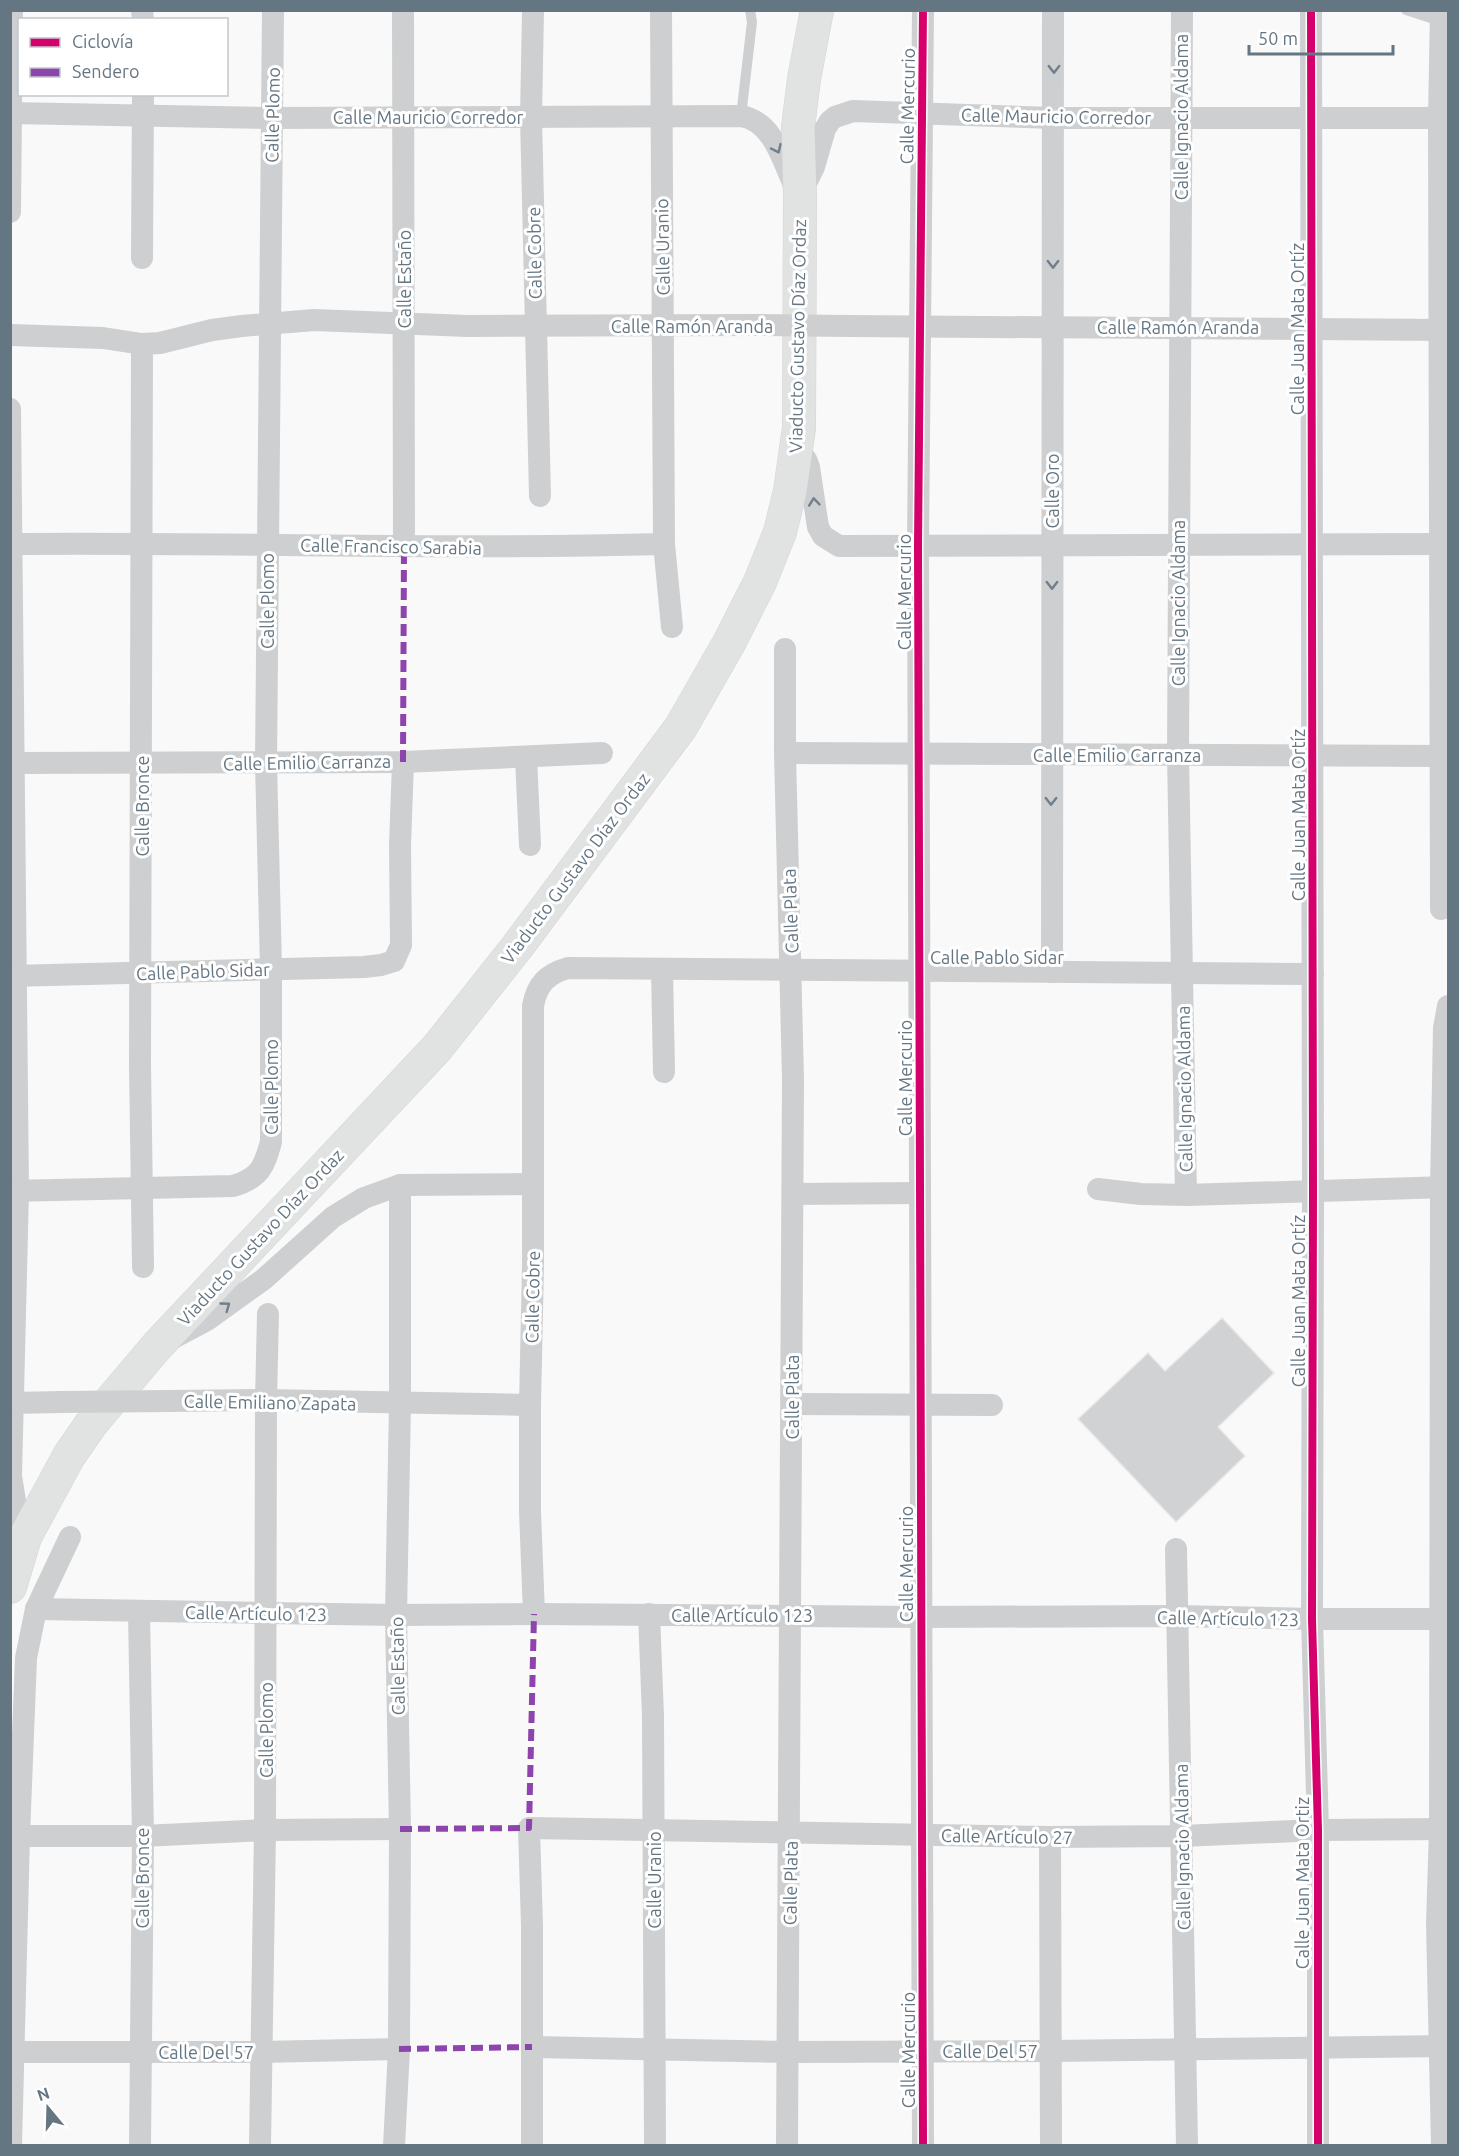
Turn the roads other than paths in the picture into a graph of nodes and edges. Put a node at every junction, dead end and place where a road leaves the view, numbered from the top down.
1 (12, 10) edge
2 (273, 10) edge
3 (403, 10) edge
4 (533, 10) edge
5 (661, 10) edge
6 (750, 10) edge
7 (817, 10) edge
8 (923, 10) edge
9 (1053, 10) edge
10 (1182, 10) edge
11 (1311, 10) edge
12 (1406, 10) edge
13 (1444, 19) edge
14 (143, 105) edge
15 (11, 113) edge
16 (922, 114) junction
17 (661, 116) junction
18 (741, 116) junction
19 (402, 117) junction
20 (531, 117) junction
21 (1182, 117) junction
22 (272, 118) junction
23 (1054, 118) junction
24 (1444, 118) edge
25 (1310, 119) junction
26 (800, 196) junction
27 (10, 212) edge
28 (142, 258) dead end
29 (270, 322) junction
30 (404, 325) junction
31 (535, 326) junction
32 (663, 326) junction
33 (1052, 326) junction
34 (919, 327) junction
35 (1179, 327) junction
36 (1312, 328) junction
37 (1445, 330) edge
38 (10, 335) edge
39 (142, 344) junction
40 (10, 409) edge
41 (795, 454) junction
42 (540, 496) dead end
43 (141, 543) junction
44 (664, 543) junction
45 (11, 544) edge
46 (268, 544) junction
47 (1052, 544) junction
48 (1178, 544) junction
49 (1312, 544) junction
50 (1444, 544) edge
51 (918, 545) junction
52 (404, 547) junction
53 (672, 627) dead end
54 (785, 649) dead end
55 (602, 753) dead end
56 (785, 753) junction
57 (920, 754) junction
58 (1051, 755) junction
59 (1178, 755) junction
60 (1312, 756) junction
61 (1444, 756) edge
62 (526, 757) junction
63 (403, 762) junction
64 (13, 763) edge
65 (142, 763) junction
66 (266, 763) junction
67 (530, 845) dead end
68 (1441, 909) dead end
69 (271, 969) junction
70 (662, 969) junction
71 (792, 970) junction
72 (920, 971) junction
73 (141, 972) junction
74 (1052, 972) junction
75 (1181, 973) junction
76 (1313, 974) junction
77 (12, 976) edge
78 (541, 982) joint
79 (1449, 1006) edge
80 (664, 1072) dead end
81 (533, 1184) junction
82 (400, 1185) junction
83 (1445, 1187) edge
84 (142, 1189) junction
85 (1098, 1189) dead end
86 (14, 1191) edge
87 (1313, 1192) junction
88 (920, 1193) junction
89 (793, 1194) junction
90 (1186, 1195) junction
91 (143, 1267) dead end
92 (268, 1314) dead end
93 (157, 1346) junction
94 (266, 1400) junction
95 (12, 1403) edge
96 (1445, 1403) edge
97 (400, 1404) junction
98 (793, 1404) junction
99 (530, 1405) junction
100 (921, 1405) junction
101 (992, 1405) dead end
102 (70, 1537) dead end
103 (25, 1538) junction
104 (1176, 1549) dead end
105 (10, 1587) edge
106 (36, 1609) junction
107 (139, 1612) junction
108 (267, 1612) junction
109 (534, 1614) junction
110 (649, 1614) junction
111 (396, 1615) junction
112 (791, 1615) junction
113 (1178, 1616) junction
114 (920, 1617) junction
115 (1312, 1619) junction
116 (1445, 1619) edge
117 (400, 1829) junction
118 (1444, 1829) edge
119 (265, 1830) junction
120 (1318, 1830) junction
121 (654, 1831) junction
122 (790, 1834) junction
123 (921, 1834) junction
124 (19, 1836) junction
125 (143, 1836) junction
126 (1182, 1836) junction
127 (1050, 1837) junction
128 (1444, 2045) edge
129 (1318, 2046) junction
130 (532, 2047) junction
131 (1185, 2048) junction
132 (399, 2049) junction
133 (654, 2050) junction
134 (924, 2050) junction
135 (1052, 2051) junction
136 (13, 2052) junction
137 (141, 2052) junction
138 (262, 2052) junction
139 (788, 2052) junction
140 (11, 2145) edge
141 (140, 2145) edge
142 (260, 2145) edge
143 (394, 2145) edge
144 (532, 2145) edge
145 (655, 2145) edge
146 (787, 2145) edge
147 (923, 2145) edge
148 (1051, 2145) edge
149 (1187, 2145) edge
150 (1318, 2145) edge
151 (1442, 2145) edge

1 - 15 street
2 - 22 street, Calle Plomo
3 - 19 street, Calle Estaño
4 - 20 street, Calle Cobre
5 - 17 street, Calle Uranio
6 - 18 lane
7 - 26 main road, Viaducto Gustavo Díaz Ordaz
8 - 16 street, Calle Mercurio
9 -> 23 street, Calle Oro
10 - 21 street, Calle Ignacio Aldama
11 - 25 street, Calle Juan Mata Ortíz
12 - 13 lane
13 - 24 street
14 - 15 street, Calle Mauricio Corredor
14 - 22 street, Calle Mauricio Corredor
14 - 28 street
15 - 27 street
16 - 23 street, Calle Mauricio Corredor
16 - 26 street, Calle Mauricio Corredor
16 - 34 street, Calle Mercurio
17 - 18 street, Calle Mauricio Corredor
17 - 20 street, Calle Mauricio Corredor
17 - 32 street, Calle Uranio
18 -> 26 street, Calle Mauricio Corredor
19 - 20 street, Calle Mauricio Corredor
19 - 22 street, Calle Mauricio Corredor
19 - 30 street, Calle Estaño
20 - 31 street, Calle Cobre
21 - 23 street, Calle Mauricio Corredor
21 - 25 street, Calle Mauricio Corredor
21 - 35 street, Calle Ignacio Aldama
22 - 29 street, Calle Plomo
23 -> 33 street, Calle Oro
24 - 25 street, Calle Mauricio Corredor
24 - 37 street
25 - 36 street, Calle Juan Mata Ortíz
26 - 41 main road, Viaducto Gustavo Díaz Ordaz
29 - 30 street, Calle Ramón Aranda
29 - 39 street, Calle Ramón Aranda
29 - 46 street, Calle Plomo
30 - 31 street, Calle Ramón Aranda
30 - 52 street, Calle Estaño
31 - 32 street, Calle Ramón Aranda
31 - 42 street, Calle Cobre
32 - 34 street, Calle Ramón Aranda, bridge
32 - 44 street, Calle Uranio
33 - 34 street, Calle Ramón Aranda
33 - 35 street, Calle Ramón Aranda
33 - 47 street, Calle Oro
34 - 51 street, Calle Mercurio
35 - 36 street, Calle Ramón Aranda
35 - 48 street, Calle Ignacio Aldama
36 - 37 street, Calle Ramón Aranda
36 - 49 street, Calle Juan Mata Ortíz
37 - 50 street
38 - 39 street, Calle Ramón Aranda
39 - 43 street, Calle Bronce
40 - 45 street
51 -> 41 street
41 - 93 main road, Viaducto Gustavo Díaz Ordaz
43 - 45 street, Calle Francisco Sarabia
43 - 46 street, Calle Francisco Sarabia
43 - 65 street, Calle Bronce
44 - 52 street, Calle Francisco Sarabia
44 - 53 street, Calle Uranio
45 - 64 street
46 - 52 street, Calle Francisco Sarabia
46 - 66 street, Calle Plomo
47 - 48 street
47 - 51 street
47 -> 58 street, Calle Oro
48 - 49 street
48 - 59 street, Calle Ignacio Aldama
49 - 50 street
49 - 60 street, Calle Juan Mata Ortíz
50 - 61 street
51 - 57 street, Calle Mercurio
54 - 56 street, Calle Plata
55 - 62 street, Calle Emilio Carranza
56 - 57 street, Calle Emilio Carranza
56 - 71 street, Calle Plata
57 - 58 street, Calle Emilio Carranza
57 - 72 street, Calle Mercurio
58 - 59 street, Calle Emilio Carranza
58 -> 74 street, Calle Oro
59 - 60 street, Calle Emilio Carranza
59 - 75 street, Calle Ignacio Aldama
60 - 61 street, Calle Emilio Carranza
60 - 76 street, Calle Juan Mata Ortíz
61 - 68 street
62 - 63 street, Calle Emilio Carranza
62 - 67 street
63 - 66 street, Calle Emilio Carranza
63 - 69 street, Calle Pablo Sidar
64 - 65 street, Calle Emilio Carranza
64 - 77 street
65 - 66 street, Calle Emilio Carranza
65 - 73 street, Calle Bronce
66 - 69 street, Calle Plomo
69 - 73 street, Calle Pablo Sidar
69 - 84 street, Calle Plomo
70 - 71 street, Calle Pablo Sidar
70 - 78 street, Calle Pablo Sidar
70 - 80 street
71 - 72 street, Calle Pablo Sidar
71 - 89 street, Calle Plata
72 - 74 street, Calle Pablo Sidar
72 - 88 street, Calle Mercurio
73 - 77 street, Calle Pablo Sidar
73 - 84 street, Calle Bronce
74 - 75 street, Calle Pablo Sidar
75 - 76 street, Calle Pablo Sidar
75 - 90 street, Calle Ignacio Aldama
76 - 87 street, Calle Juan Mata Ortíz
77 - 86 street
78 - 81 street, Calle Cobre
79 - 83 street
81 - 82 street
81 - 99 street, Calle Cobre
93 -> 82 street
82 - 97 street, Calle Estaño
83 - 87 street
83 - 96 street
84 - 86 street
84 - 91 street, Calle Bronce
85 - 90 street
86 - 95 street
87 - 90 street
87 - 115 street, Calle Juan Mata Ortíz
88 - 89 street
88 - 100 street, Calle Mercurio
89 - 98 street, Calle Plata
92 - 94 street, Calle Plomo
93 - 103 main road, Viaducto Gustavo Díaz Ordaz
94 - 95 street, Calle Emiliano Zapata, bridge
94 - 97 street, Calle Emiliano Zapata
94 - 108 street, Calle Plomo
95 - 103 street
96 - 116 street
97 - 99 street, Calle Emiliano Zapata
97 - 111 street, Calle Estaño
98 - 100 street
98 - 112 street, Calle Plata
99 - 109 street, Calle Cobre
100 - 101 street
100 - 114 street, Calle Mercurio
102 - 106 street
103 - 105 main road, Viaducto Gustavo Díaz Ordaz
104 - 113 street, Calle Ignacio Aldama
106 - 107 street, Calle Artículo 123
106 - 124 street
107 - 108 street, Calle Artículo 123
107 - 125 street, Calle Bronce
108 - 111 street, Calle Artículo 123
108 - 119 street, Calle Plomo
109 - 110 street, Calle Artículo 123
109 - 111 street, Calle Artículo 123
110 - 112 street, Calle Artículo 123
110 - 121 street, Calle Uranio
111 - 117 street, Calle Estaño
112 - 114 street, Calle Artículo 123
112 - 122 street, Calle Plata
113 - 114 street, Calle Artículo 123
113 - 115 street, Calle Artículo 123
113 - 126 street, Calle Ignacio Aldama
114 - 123 street, Calle Mercurio
115 - 116 street, Calle Artículo 123
115 - 120 street, Calle Juan Mata Ortiz
116 - 118 street
117 - 119 street
117 - 132 street, Calle Estaño
118 - 120 street, Calle Artículo 27
118 - 128 street
119 - 125 street
119 - 138 street, Calle Plomo
120 - 126 street, Calle Artículo 27
120 - 129 street, Calle Juan Mata Ortiz
121 - 122 street, Calle Artículo 27
121 - 130 street, Calle Artículo 27
121 - 133 street, Calle Uranio
122 - 123 street, Calle Artículo 27
122 - 139 street, Calle Plata
123 - 127 street, Calle Artículo 27
123 - 134 street, Calle Mercurio
124 - 125 street
124 - 136 street
125 - 137 street, Calle Bronce
126 - 127 street, Calle Artículo 27
126 - 131 street, Calle Ignacio Aldama
127 - 135 street
128 - 129 street, Calle Del 57
128 - 151 street
129 - 131 street, Calle Del 57
129 - 150 street, Calle Juan Mata Ortiz
130 - 133 street, Calle Del 57
130 - 144 street
131 - 135 street, Calle Del 57
131 - 149 street, Calle Ignacio Aldama
132 - 138 street, Calle Del 57
132 - 143 street, Calle Estaño
133 - 139 street, Calle Del 57
133 - 145 street, Calle Uranio
134 - 135 street, Calle Del 57
134 - 139 street, Calle Del 57
134 - 147 street, Calle Mercurio
135 - 148 street
136 - 137 street, Calle Del 57
136 - 140 street
137 - 138 street, Calle Del 57
137 - 141 street, Calle Bronce
138 - 142 street, Calle Plomo
139 - 146 street, Calle Plata

